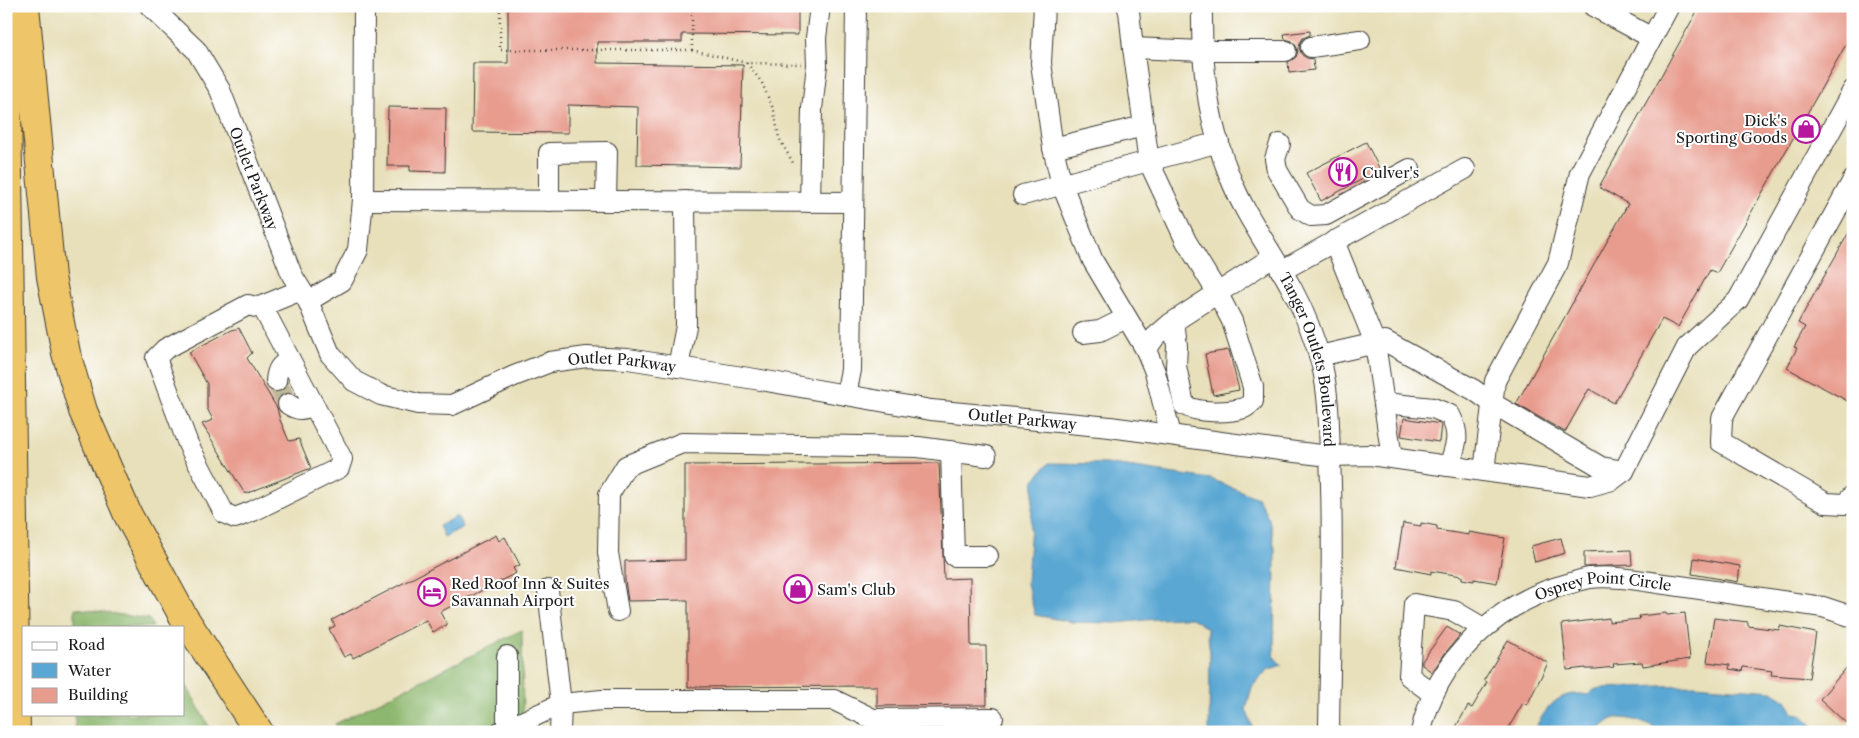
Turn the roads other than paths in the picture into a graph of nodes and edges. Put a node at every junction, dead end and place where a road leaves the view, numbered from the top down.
1 (26, 6) edge
2 (150, 6) edge
3 (364, 6) edge
4 (820, 6) edge
5 (856, 6) edge
6 (1044, 6) edge
7 (1126, 6) edge
8 (1202, 6) edge
9 (1594, 6) edge
10 (1670, 6) edge
11 (6, 32) edge
12 (1652, 38) junction
13 (1360, 40) dead end
14 (1311, 47) dead end
15 (1133, 48) junction
16 (1202, 51) junction
17 (1286, 51) dead end
18 (1853, 90) edge
19 (1144, 126) junction
20 (1218, 142) junction
21 (1280, 144) dead end
22 (1053, 148) junction
23 (1149, 162) junction
24 (1410, 169) dead end
25 (1465, 169) dead end
26 (1853, 180) edge
27 (1062, 184) junction
28 (1023, 195) dead end
29 (363, 200) junction
30 (549, 201) junction
31 (606, 201) junction
32 (685, 202) junction
33 (810, 202) junction
34 (853, 202) junction
35 (1334, 242) junction
36 (1277, 264) junction
37 (1217, 292) junction
38 (304, 296) junction
39 (262, 306) junction
40 (1126, 318) junction
41 (1174, 322) junction
42 (1083, 333) dead end
43 (1375, 343) junction
44 (1146, 350) junction
45 (1319, 356) junction
46 (290, 360) junction
47 (678, 367) junction
48 (276, 381) dead end
49 (846, 396) junction
50 (1384, 403) junction
51 (1492, 403) junction
52 (288, 404) dead end
53 (314, 405) junction
54 (1171, 435) junction
55 (951, 451) junction
56 (986, 456) dead end
57 (1330, 456) junction
58 (1392, 458) junction
59 (1449, 466) junction
60 (1484, 471) junction
61 (1624, 471) junction
62 (1853, 495) edge
63 (988, 556) dead end
64 (548, 590) dead end
65 (618, 611) dead end
66 (1853, 617) edge
67 (1483, 628) junction
68 (507, 656) dead end
69 (1433, 694) junction
70 (561, 704) junction
71 (993, 718) dead end
72 (505, 731) edge
73 (16, 732) edge
74 (259, 732) edge
75 (560, 732) edge
76 (1329, 732) edge
77 (1421, 732) edge

1 - 74 highway
2 - 38 street, Outlet Parkway
3 - 29 street
4 - 33 street
5 - 34 street
6 - 22 street
7 - 15 street
8 - 16 street, Tanger Outlets Boulevard
9 - 12 street
10 - 12 street
11 - 73 highway
12 - 51 street
13 - 14 street
15 - 16 street
15 - 19 street
16 - 17 street
16 - 20 street, Tanger Outlets Boulevard
18 - 61 street
19 - 22 street
19 - 23 street
20 - 23 street
20 - 36 street, Tanger Outlets Boulevard
21 - 24 street
22 - 27 street
23 - 27 street
23 - 37 street
25 - 35 street
26 - 62 street
27 - 28 street
27 - 40 street
29 - 30 street
29 - 38 street
30 - 31 street
30 - 31 street
31 - 32 street
32 - 33 street
32 - 47 street
33 - 34 street
34 - 49 street
35 - 36 street
35 - 43 street
36 - 37 street
36 - 45 street, Tanger Outlets Boulevard
37 - 41 street
37 - 41 street
38 - 39 street
38 - 47 street, Outlet Parkway
39 - 46 street
39 - 53 street
40 - 42 street
40 - 44 street
41 - 44 street
43 - 45 street
43 - 50 street
43 - 51 street
44 - 54 street
45 - 57 street, Tanger Outlets Boulevard
46 - 48 street
46 - 53 street
47 - 49 street, Outlet Parkway
49 - 54 street, Outlet Parkway
50 - 58 street
50 - 59 street
51 - 60 street
51 - 61 street
52 - 53 street
54 - 57 street, Outlet Parkway
55 - 56 street
55 - 63 street
55 - 65 street
57 - 58 street, Outlet Parkway
57 - 76 street, Tanger Outlets Boulevard
58 - 59 street, Outlet Parkway
59 - 60 street, Outlet Parkway
60 - 61 street, Outlet Parkway
64 - 70 street
66 - 67 street, Osprey Point Circle
67 - 69 street, Osprey Point Circle
67 - 69 street
68 - 72 street
69 - 77 street, Osprey Point Circle
70 - 71 street
70 - 72 street
70 - 75 street

